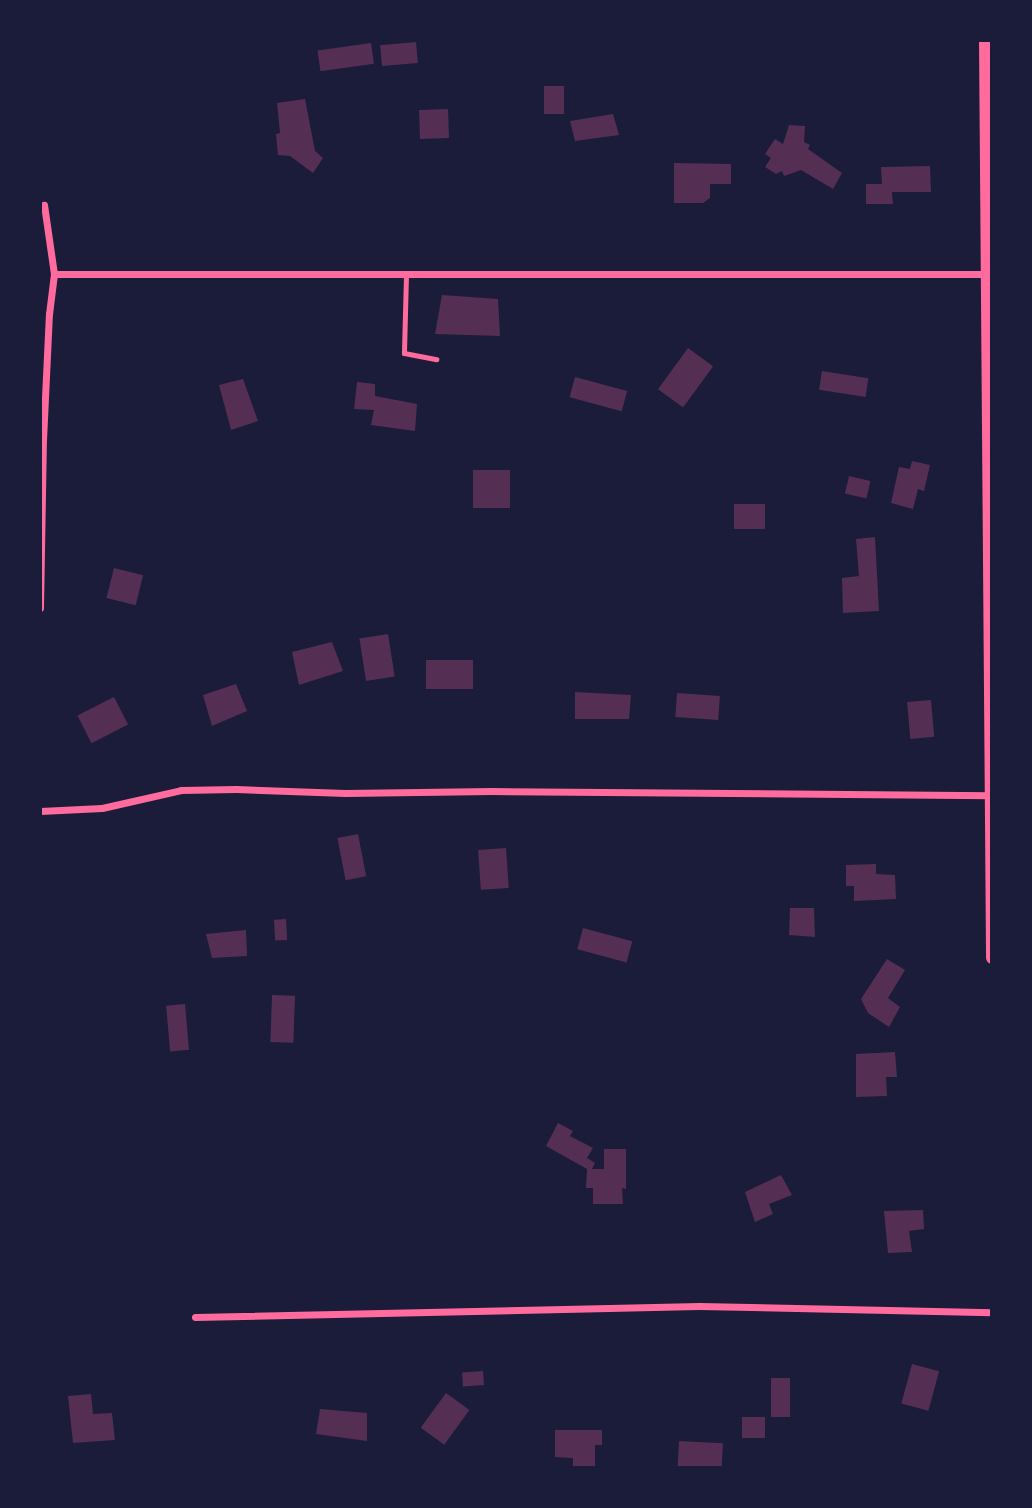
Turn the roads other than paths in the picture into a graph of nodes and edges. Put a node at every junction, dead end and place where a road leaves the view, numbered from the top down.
1 (985, 40) edge
2 (44, 205) dead end
3 (54, 274) junction
4 (406, 275) junction
5 (988, 279) edge
6 (436, 359) dead end
7 (40, 608) edge
8 (991, 795) edge
9 (40, 811) edge
10 (992, 958) edge
11 (992, 1312) edge
12 (195, 1317) dead end

1 - 5 street
2 - 3 street
3 - 4 street
3 - 7 street
4 - 5 street
4 - 6 lane
5 - 8 street
8 - 9 street
8 - 10 street
11 - 12 street

